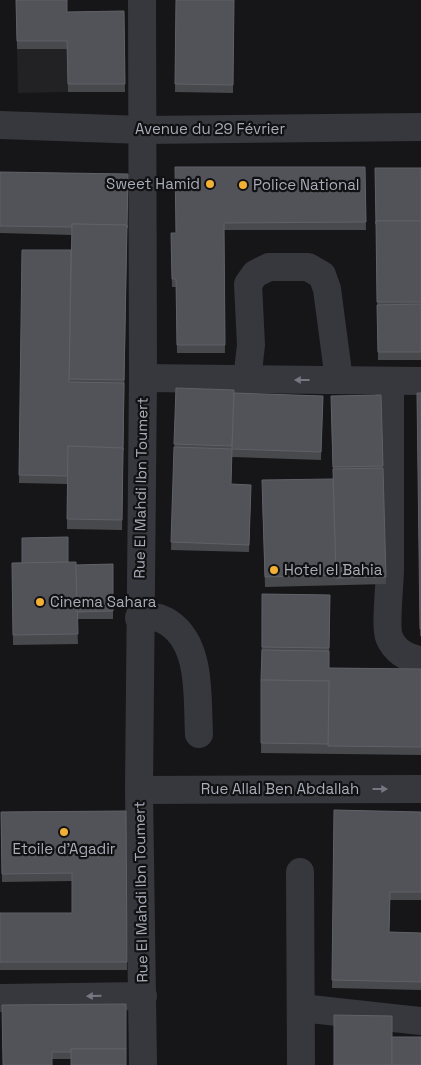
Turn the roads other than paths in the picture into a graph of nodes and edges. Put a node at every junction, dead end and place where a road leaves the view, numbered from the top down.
1 (142, 0) edge
2 (0, 125) edge
3 (421, 127) edge
4 (143, 130) junction
5 (142, 378) junction
6 (247, 380) junction
7 (339, 380) junction
8 (390, 381) junction
9 (421, 381) edge
10 (139, 618) junction
11 (421, 660) edge
12 (199, 734) dead end
13 (421, 789) edge
14 (139, 790) junction
15 (300, 872) dead end
16 (143, 996) junction
17 (0, 998) edge
18 (301, 1008) junction
19 (421, 1021) edge
20 (144, 1065) edge
21 (301, 1065) edge

1 - 4 street, Rue El Mahdi Ibn Toumert
2 - 4 street, Avenue du 29 Février
3 - 4 street, Avenue du 29 Février
4 - 5 street, Rue El Mahdi Ibn Toumert
5 - 6 street
5 - 10 street, Rue El Mahdi Ibn Toumert
7 -> 6 street
6 - 7 street
7 - 8 street
8 - 9 street
8 - 11 street
10 - 12 street
10 - 14 street, Rue El Mahdi Ibn Toumert
14 -> 13 street, Rue Allal Ben Abdallah
14 - 16 street, Rue El Mahdi Ibn Toumert
15 - 18 street
16 -> 17 street
16 - 20 street, Rue El Mahdi Ibn Toumert
18 - 19 street
18 - 21 street

